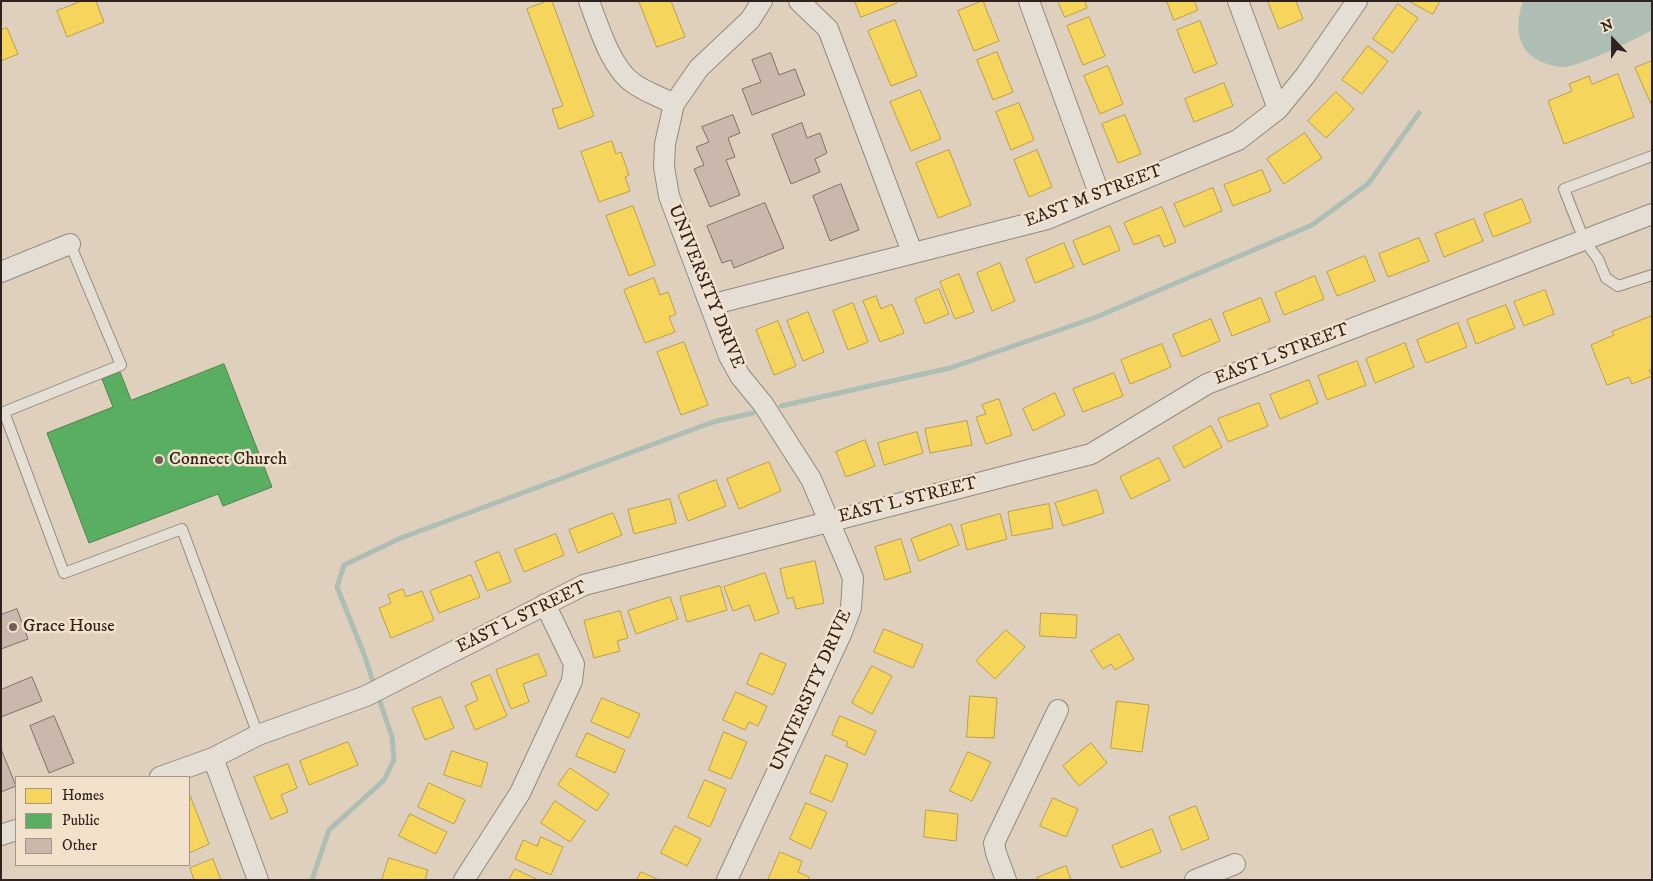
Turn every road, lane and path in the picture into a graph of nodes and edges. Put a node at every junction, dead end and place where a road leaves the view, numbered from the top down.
1 (589, 1) edge
2 (762, 1) edge
3 (799, 1) edge
4 (1029, 1) edge
5 (1238, 1) edge
6 (1357, 1) edge
7 (674, 104) junction
8 (1278, 109) junction
9 (1652, 156) edge
10 (1100, 196) junction
11 (1652, 214) edge
12 (1584, 240) junction
13 (70, 244) joint
14 (912, 252) junction
15 (1, 272) edge
16 (1652, 275) edge
17 (710, 305) junction
18 (829, 521) junction
19 (545, 604) junction
20 (1058, 710) dead end
21 (258, 735) junction
22 (213, 758) junction
23 (163, 776) edge
24 (15, 830) edge
25 (1, 836) edge
26 (1235, 864) dead end
27 (258, 880) edge
28 (464, 880) edge
29 (727, 880) edge
30 (1006, 880) edge
31 (1194, 880) edge

1 - 7 street
2 - 7 street, UNIVERSITY DRIVE
3 - 14 street
4 - 10 street
5 - 8 street
6 - 8 street, EAST M STREET
7 - 17 street, UNIVERSITY DRIVE
8 - 10 street, EAST M STREET
9 - 12 lane
10 - 14 street, EAST M STREET
11 - 12 street, EAST L STREET
12 - 16 lane
12 - 18 street, EAST L STREET
13 - 15 street
13 - 21 lane
14 - 17 street, EAST M STREET
17 - 18 street, UNIVERSITY DRIVE
18 - 19 street, EAST L STREET
18 - 29 street, UNIVERSITY DRIVE
19 - 21 street, EAST L STREET
19 - 28 street
20 - 30 street
21 - 22 street, EAST L STREET
22 - 23 street, EAST L STREET
22 - 27 street
24 - 25 street
26 - 31 street

